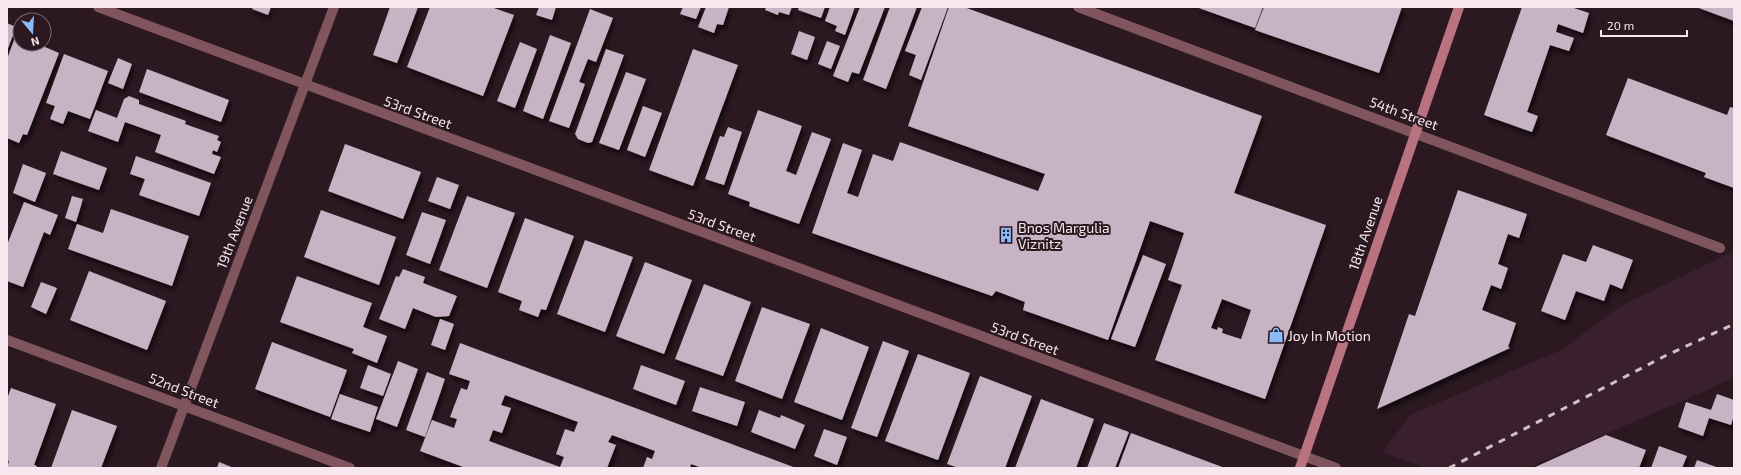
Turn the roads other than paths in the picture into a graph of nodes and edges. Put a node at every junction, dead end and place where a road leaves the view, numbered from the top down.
1 (98, 7) edge
2 (334, 7) edge
3 (1078, 7) edge
4 (1459, 7) edge
5 (305, 84) junction
6 (1415, 132) junction
7 (1720, 248) dead end
8 (7, 340) edge
9 (184, 405) junction
10 (1304, 456) junction
11 (161, 468) edge
12 (350, 468) edge
13 (1300, 468) edge
14 (1336, 468) edge

1 - 5 street, 53rd Street
2 - 5 street, 19th Avenue
3 - 6 street, 54th Street
4 - 6 street, 18th Avenue
5 - 9 street, 19th Avenue
5 - 10 street, 53rd Street
6 - 7 street, 54th Street
6 - 10 street, 18th Avenue
8 - 9 street, 52nd Street
9 - 11 street, 19th Avenue
9 - 12 street, 52nd Street
10 - 13 street, 18th Avenue
10 - 14 street, 53rd Street

